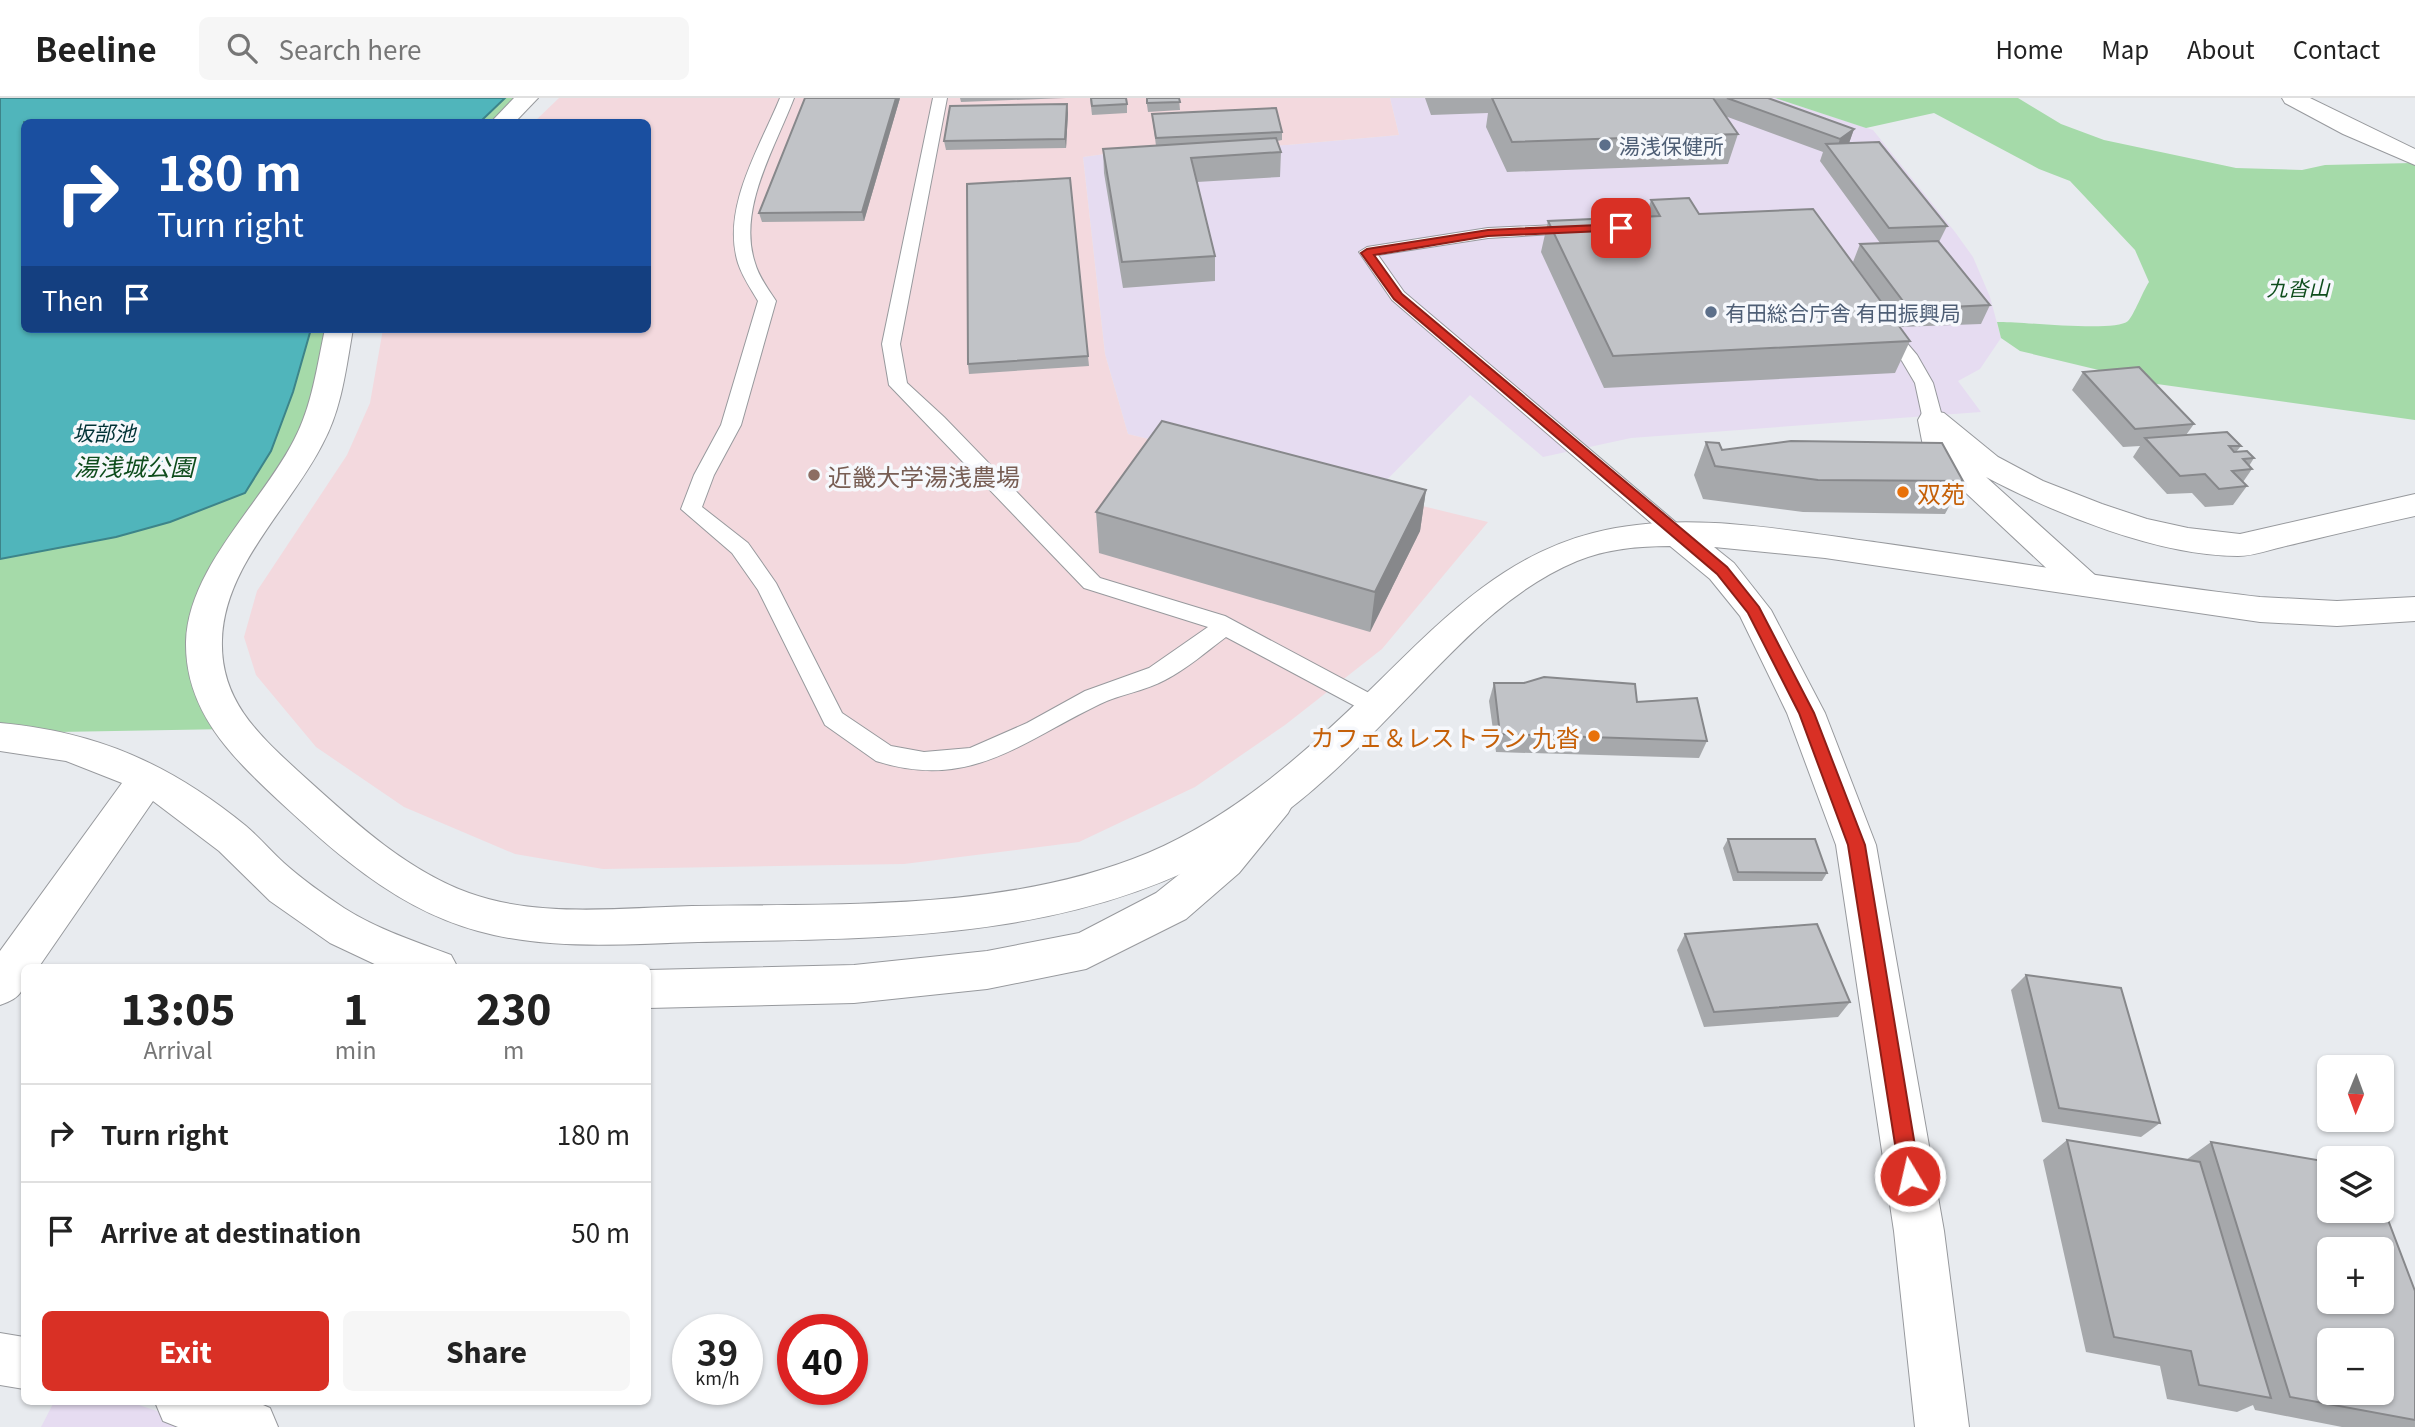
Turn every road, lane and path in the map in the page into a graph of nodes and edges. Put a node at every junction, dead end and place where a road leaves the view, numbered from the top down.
1 (527, 98) edge
2 (787, 98) edge
3 (940, 98) edge
4 (2293, 98) edge
5 (505, 119) edge
6 (2415, 158) edge
7 (1599, 229) edge
8 (1872, 311) edge
9 (338, 333) edge
10 (1933, 420) junction
11 (2415, 505) edge
12 (1678, 535) junction
13 (2084, 584) junction
14 (2415, 609) edge
15 (1226, 626) junction
16 (1376, 707) junction
17 (0, 737) edge
18 (148, 777) junction
19 (1279, 796) junction
20 (424, 964) edge
21 (0, 986) edge
22 (651, 989) edge
23 (0, 1359) edge
24 (21, 1362) edge
25 (190, 1405) edge
26 (251, 1427) edge
27 (1942, 1427) edge

1 - 5 street
2 - 15 lane
3 - 15 lane
4 - 6 street
7 - 12 lane
8 - 10 lane
9 - 19 street
10 - 11 street
10 - 13 street
12 - 13 street
12 - 16 street
12 - 27 street
13 - 14 street
15 - 16 lane
16 - 19 street
17 - 18 street
18 - 20 street
18 - 21 street
19 - 22 street
23 - 24 street
25 - 26 street

